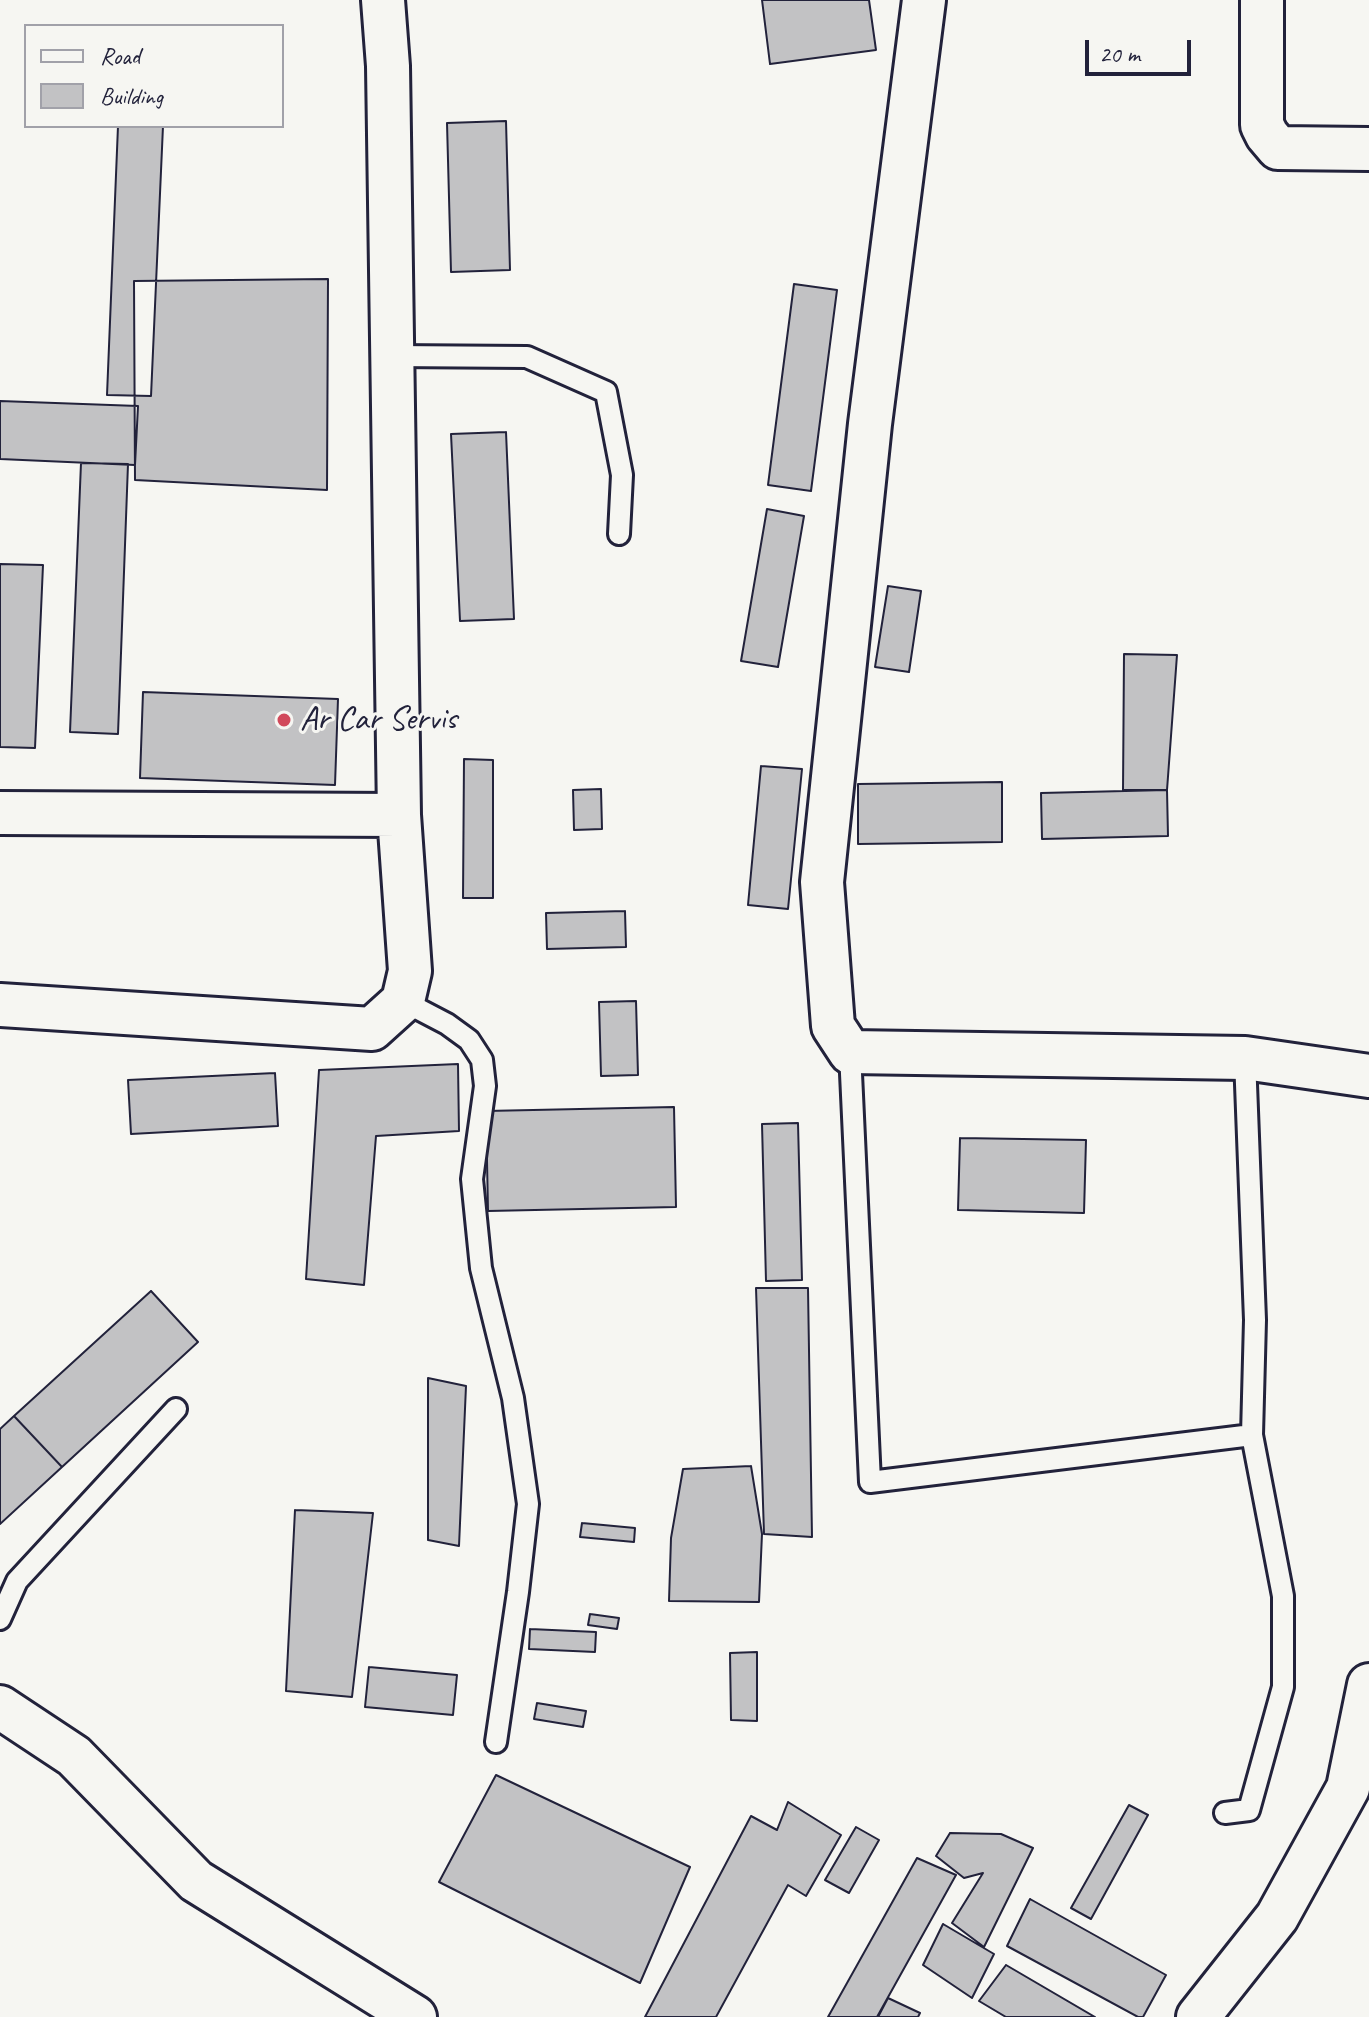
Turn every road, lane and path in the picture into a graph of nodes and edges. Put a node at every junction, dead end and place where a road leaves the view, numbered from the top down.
1 (383, 0) edge
2 (924, 0) edge
3 (1262, 0) edge
4 (1369, 149) edge
5 (392, 356) junction
6 (619, 534) dead end
7 (0, 813) edge
8 (399, 815) junction
9 (403, 1001) junction
10 (0, 1005) edge
11 (850, 1052) junction
12 (1245, 1058) junction
13 (1369, 1076) edge
14 (176, 1409) dead end
15 (1252, 1435) junction
16 (0, 1619) edge
17 (1369, 1685) edge
18 (0, 1707) edge
19 (496, 1742) dead end
20 (1225, 1813) dead end
21 (415, 2017) edge
22 (1198, 2017) edge

1 - 5 street
2 - 11 street
3 - 4 street
5 - 6 lane
5 - 8 street
7 - 8 street
8 - 9 street
9 - 10 street
9 - 19 lane
11 - 12 street
11 - 15 lane
12 - 13 street
12 - 15 lane
14 - 16 lane
15 - 20 lane
17 - 22 street
18 - 21 street

